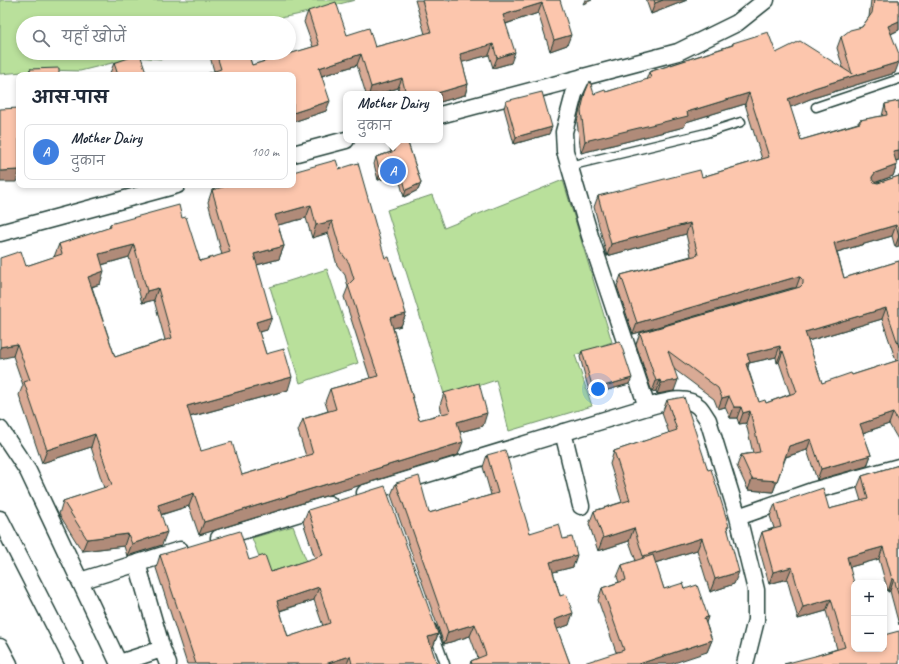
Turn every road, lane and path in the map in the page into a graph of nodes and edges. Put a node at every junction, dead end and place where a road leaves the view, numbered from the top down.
1 (766, 0) edge
2 (582, 77) junction
3 (899, 79) edge
4 (816, 107) dead end
5 (443, 114) edge
6 (741, 122) dead end
7 (343, 141) edge
8 (296, 153) edge
9 (569, 166) junction
10 (166, 188) edge
11 (0, 233) edge
12 (647, 406) junction
13 (0, 429) edge
14 (563, 432) junction
15 (899, 467) edge
16 (581, 506) dead end
17 (738, 517) junction
18 (0, 519) edge
19 (137, 563) junction
20 (80, 581) junction
21 (430, 620) edge
22 (0, 648) edge
23 (162, 649) junction
24 (119, 663) edge
25 (9, 664) edge
26 (74, 664) edge
27 (168, 664) edge
28 (445, 664) edge
29 (745, 664) edge

1 - 2 street
2 - 5 street
2 - 9 street
3 - 4 lane
6 - 9 lane
7 - 8 street
9 - 12 street
10 - 11 street
12 - 14 street
12 - 17 street
13 - 20 street
14 - 16 street
14 - 19 street
15 - 17 street
17 - 29 street
18 - 26 street
19 - 20 street
19 - 23 street
20 - 24 street
21 - 28 lane
22 - 25 street
23 - 24 street
23 - 27 street

